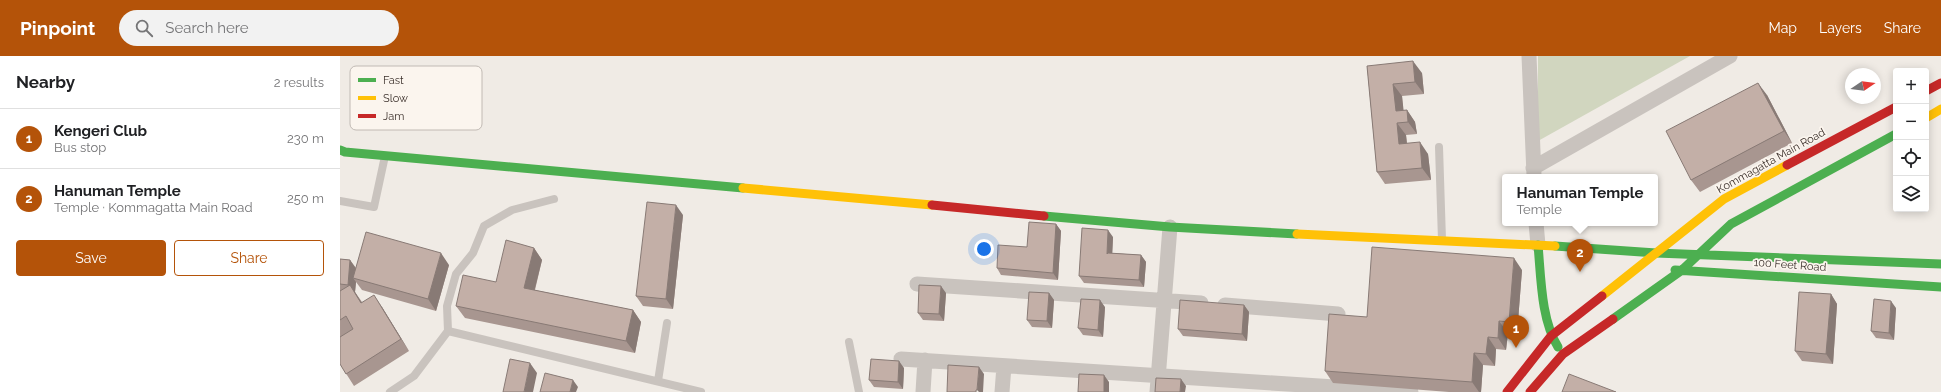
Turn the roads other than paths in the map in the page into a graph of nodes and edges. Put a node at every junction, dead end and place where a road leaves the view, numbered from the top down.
1 (1529, 56) edge
2 (1730, 56) edge
3 (1941, 83) edge
4 (1929, 89) edge
5 (1893, 109) edge
6 (1941, 109) edge
7 (1929, 116) edge
8 (1893, 136) edge
9 (1439, 147) dead end
10 (340, 150) edge
11 (386, 156) junction
12 (1534, 172) edge
13 (554, 199) dead end
14 (340, 201) edge
15 (1536, 226) edge
16 (1170, 227) junction
17 (1442, 242) junction
18 (1538, 245) junction
19 (1656, 253) junction
20 (1699, 255) junction
21 (1941, 264) edge
22 (1638, 267) junction
23 (1652, 268) dead end
24 (1667, 269) dead end
25 (1682, 270) junction
26 (917, 284) dead end
27 (1941, 287) edge
28 (1164, 300) junction
29 (1338, 314) edge
30 (667, 323) dead end
31 (448, 331) junction
32 (1550, 336) junction
33 (849, 342) dead end
34 (1563, 354) junction
35 (901, 359) dead end
36 (925, 360) junction
37 (1004, 366) junction
38 (1158, 376) junction
39 (658, 382) junction
40 (390, 392) edge
41 (701, 392) edge
42 (859, 392) edge
43 (923, 392) edge
44 (1002, 392) edge
45 (1157, 392) edge
46 (1411, 392) edge
47 (1508, 392) edge
48 (1530, 392) edge

1 - 12 street
2 - 12 street
3 - 4 main road
5 - 19 main road, Kommagatta Main Road
6 - 7 main road
8 - 20 main road
9 - 17 lane
10 - 11 main road, 100 Feet Road
11 - 14 lane
11 - 16 main road, 100 Feet Road
13 - 31 lane
15 - 18 street
16 - 17 main road, 100 Feet Road
16 - 28 street
17 - 18 main road, 100 Feet Road
18 - 19 main road, 100 Feet Road
18 - 32 main road
19 - 20 main road, 100 Feet Road
19 - 22 main road, Kommagatta Main Road
20 - 21 main road, 100 Feet Road
20 - 25 main road
22 - 23 main road
22 - 32 main road, Kommagatta Main Road
24 - 25 main road, 100 Feet Road
25 - 27 main road, 100 Feet Road
25 - 34 main road
26 - 28 street
28 - 29 street
28 - 38 street
30 - 39 lane
31 - 39 lane
31 - 40 lane
32 - 34 main road
32 - 47 main road, Kommagatta Main Road
33 - 42 lane
34 - 48 main road
35 - 36 street
36 - 37 street
36 - 43 street
37 - 38 street
37 - 44 street
38 - 45 street
38 - 46 street
39 - 41 lane

